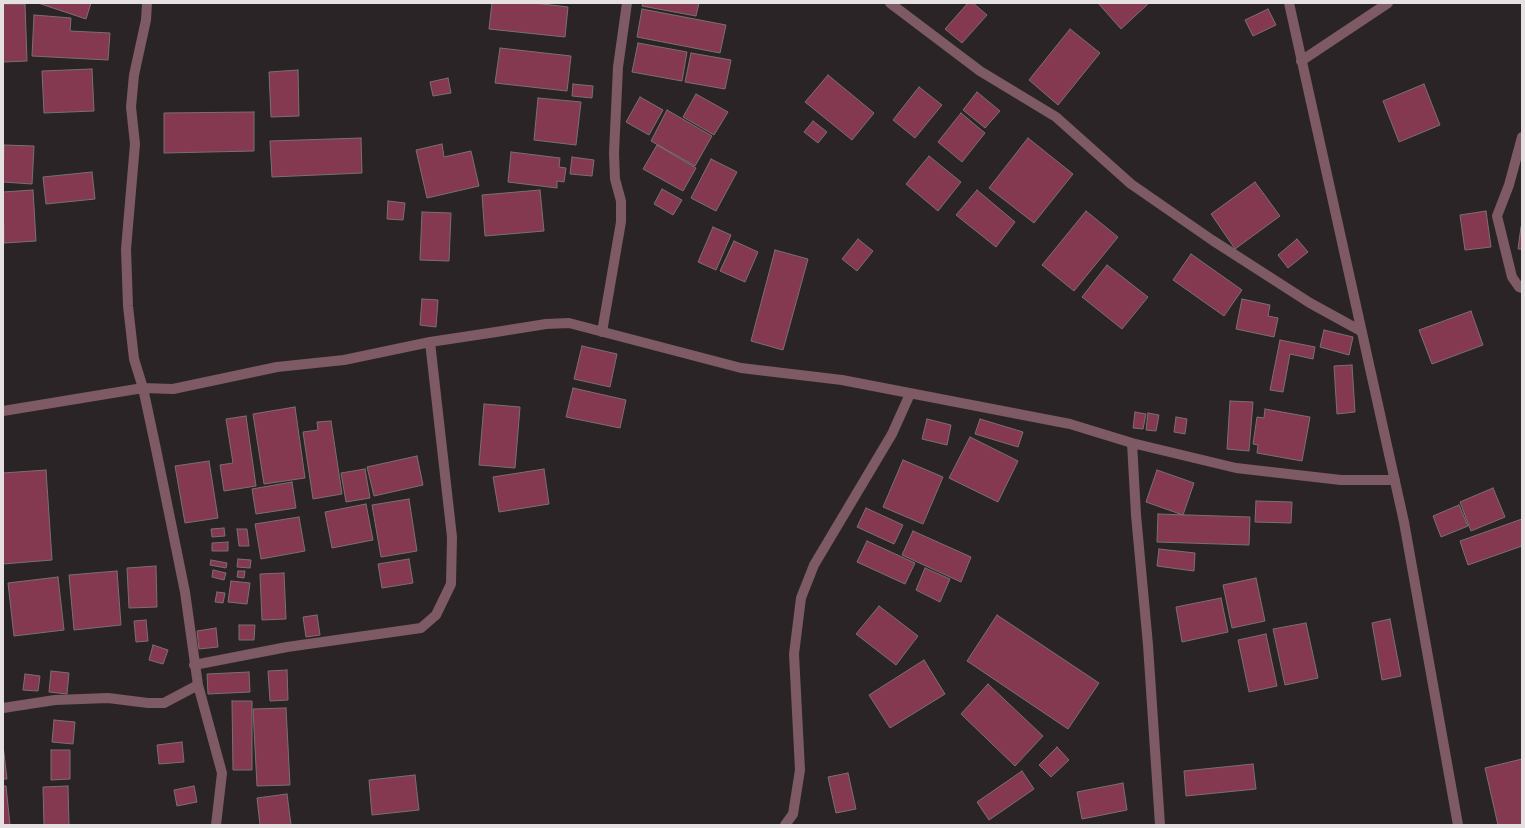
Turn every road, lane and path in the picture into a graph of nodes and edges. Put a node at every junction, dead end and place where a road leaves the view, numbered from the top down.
1 (147, 3) edge
2 (627, 3) edge
3 (890, 3) edge
4 (1289, 3) edge
5 (1388, 3) edge
6 (1300, 61) junction
7 (1522, 137) edge
8 (1522, 288) edge
9 (1361, 331) junction
10 (602, 332) junction
11 (430, 342) junction
12 (143, 388) junction
13 (910, 394) junction
14 (3, 411) edge
15 (1132, 443) junction
16 (1395, 480) junction
17 (194, 665) junction
18 (198, 685) junction
19 (3, 708) edge
20 (216, 825) edge
21 (785, 825) edge
22 (1160, 825) edge
23 (1458, 825) edge

1 - 12 street
2 - 10 street
3 - 9 street
4 - 6 street
5 - 6 street
6 - 9 street
7 - 8 street
9 - 16 street
10 - 11 street
10 - 13 street
11 - 12 street
11 - 17 street
12 - 14 street
12 - 17 street
13 - 15 street
13 - 21 street
15 - 16 street
15 - 22 street
16 - 23 street
17 - 18 street
18 - 19 street
18 - 20 street

